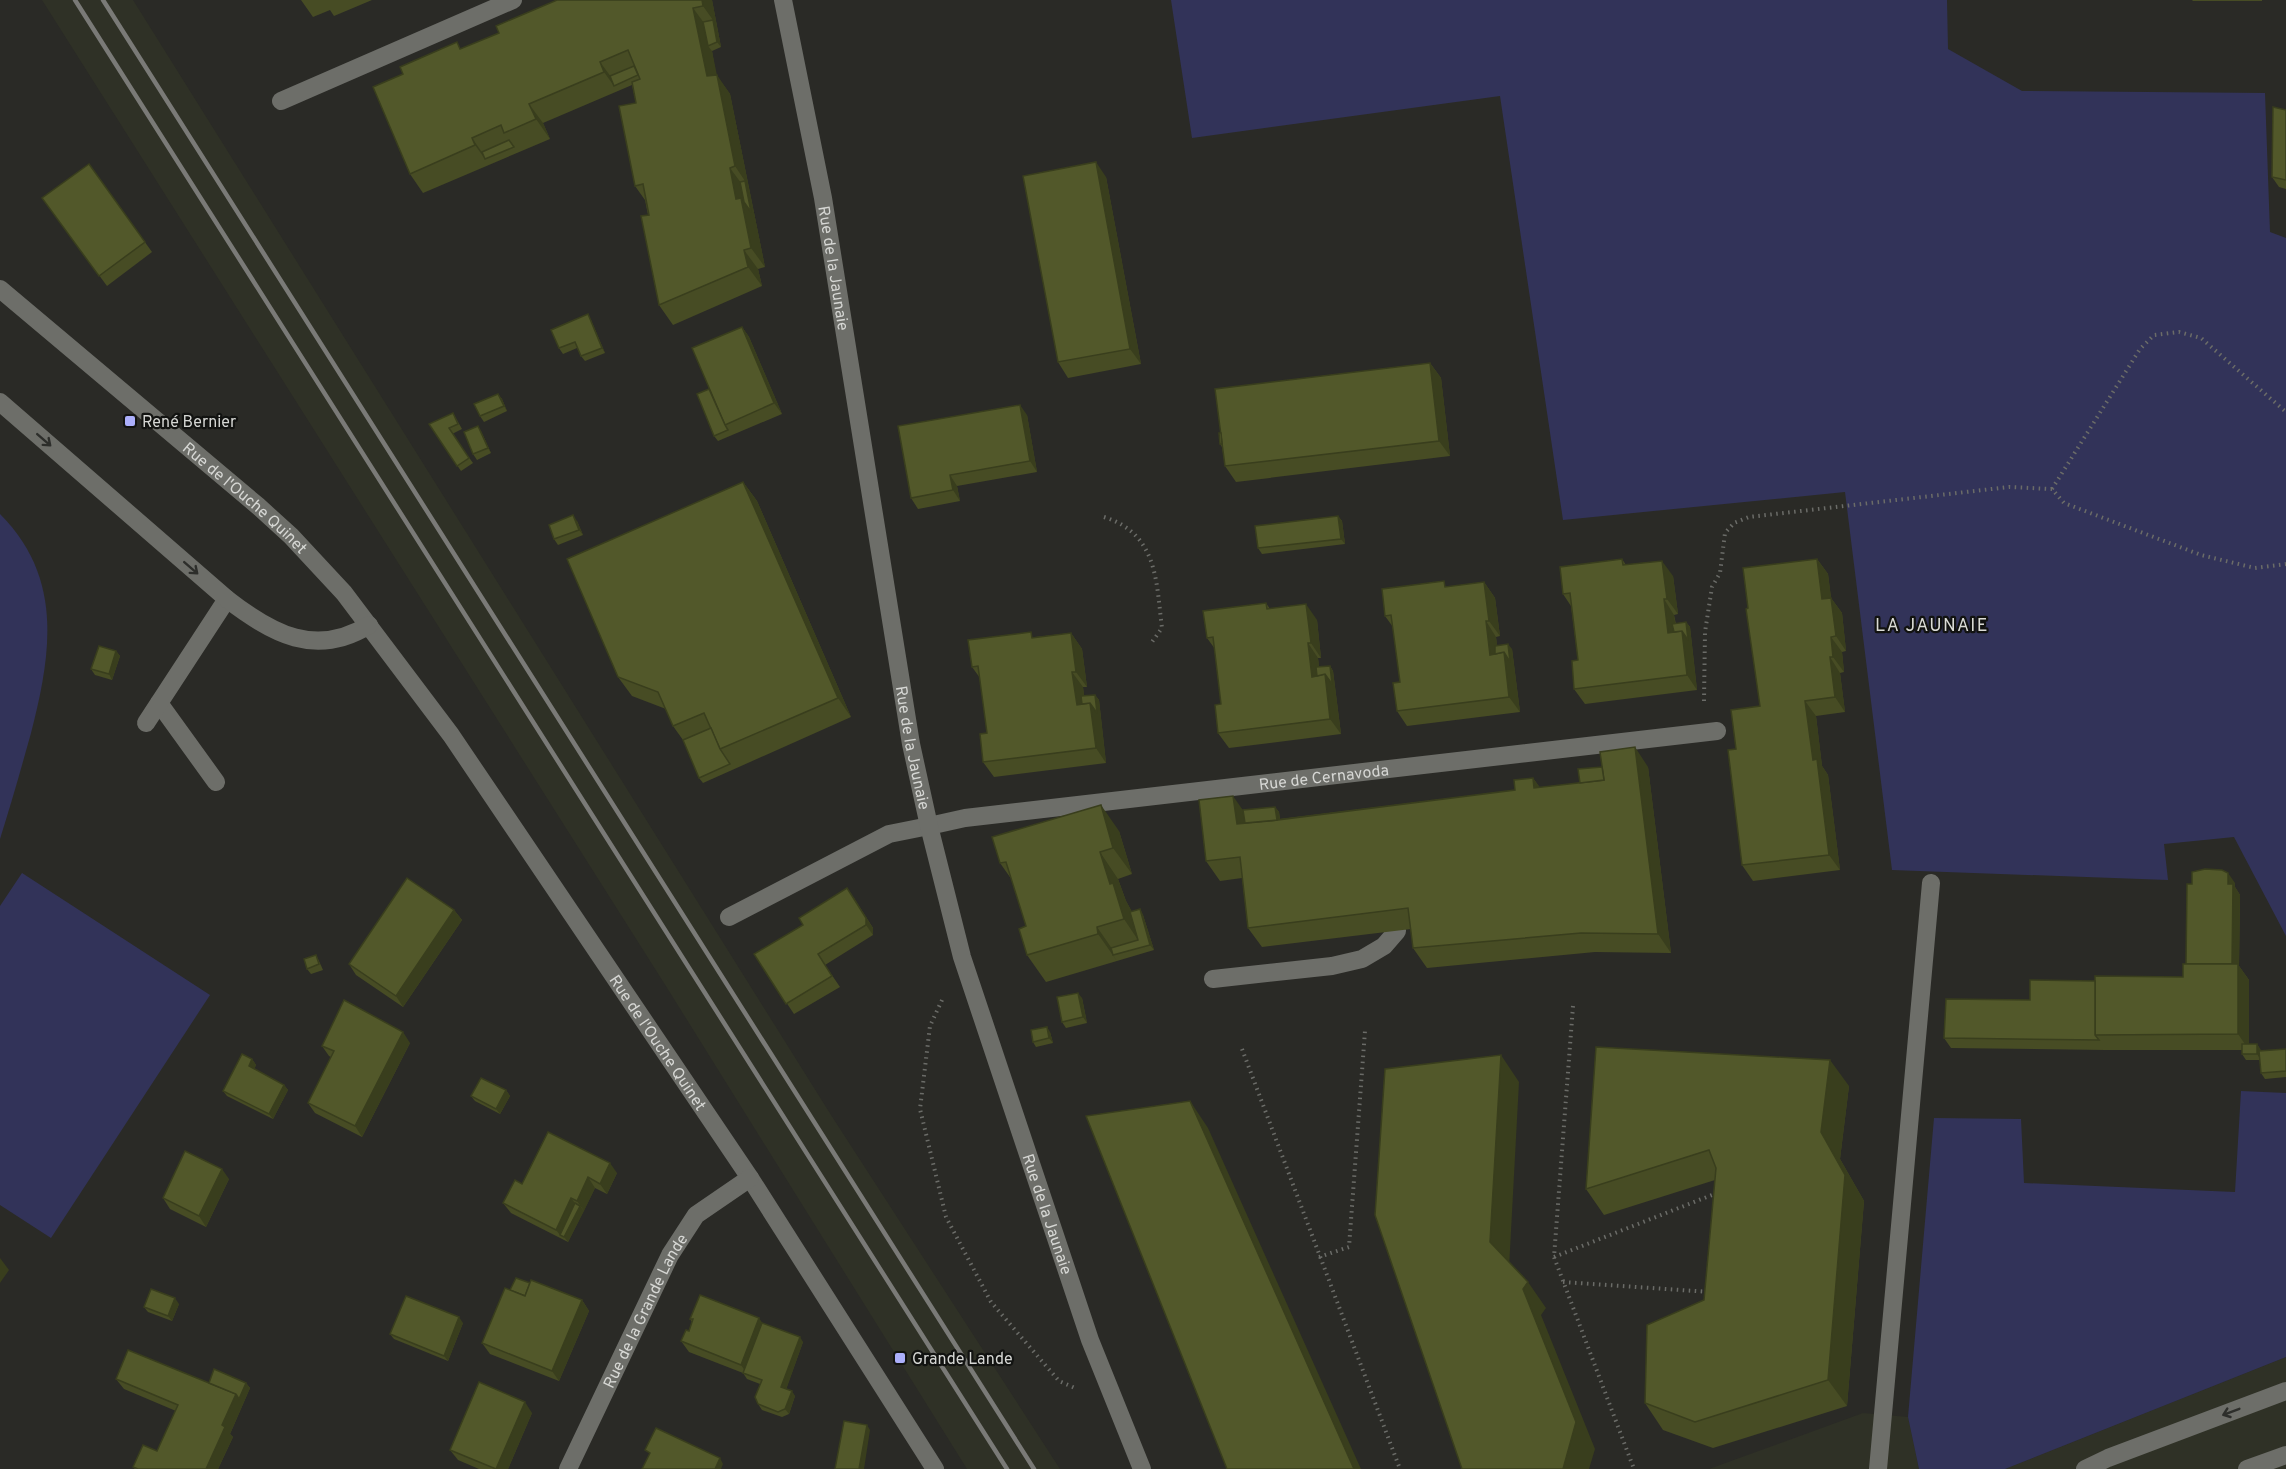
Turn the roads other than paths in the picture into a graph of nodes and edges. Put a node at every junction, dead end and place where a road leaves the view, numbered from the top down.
1 (513, 0) edge
2 (783, 0) edge
3 (281, 101) dead end
4 (0, 289) edge
5 (0, 402) edge
6 (227, 599) junction
7 (369, 625) junction
8 (159, 703) junction
9 (146, 723) dead end
10 (1712, 732) road end
11 (216, 782) dead end
12 (929, 826) junction
13 (1931, 884) dead end
14 (729, 917) dead end
15 (1396, 931) edge
16 (1213, 979) dead end
17 (750, 1178) junction
18 (2286, 1391) edge
19 (2286, 1455) edge
20 (568, 1469) edge
21 (935, 1469) edge
22 (1142, 1469) edge
23 (1878, 1469) edge
24 (2085, 1469) edge
25 (2247, 1469) edge

1 - 3 street
2 - 12 street, Rue de la Jaunaie
4 - 7 street, Rue de l'Ouche Quinet
5 -> 6 street
6 - 7 street
6 - 8 street
7 - 17 street, Rue de l'Ouche Quinet
8 - 9 street
8 - 11 street
10 - 12 street, Rue de Cernavoda
12 - 14 street, Rue de Cernavoda
12 - 22 street, Rue de la Jaunaie
13 - 23 street
15 - 16 street
17 - 20 street, Rue de la Grande Lande
17 - 21 street, Rue de l'Ouche Quinet
18 -> 24 street
19 - 25 street

